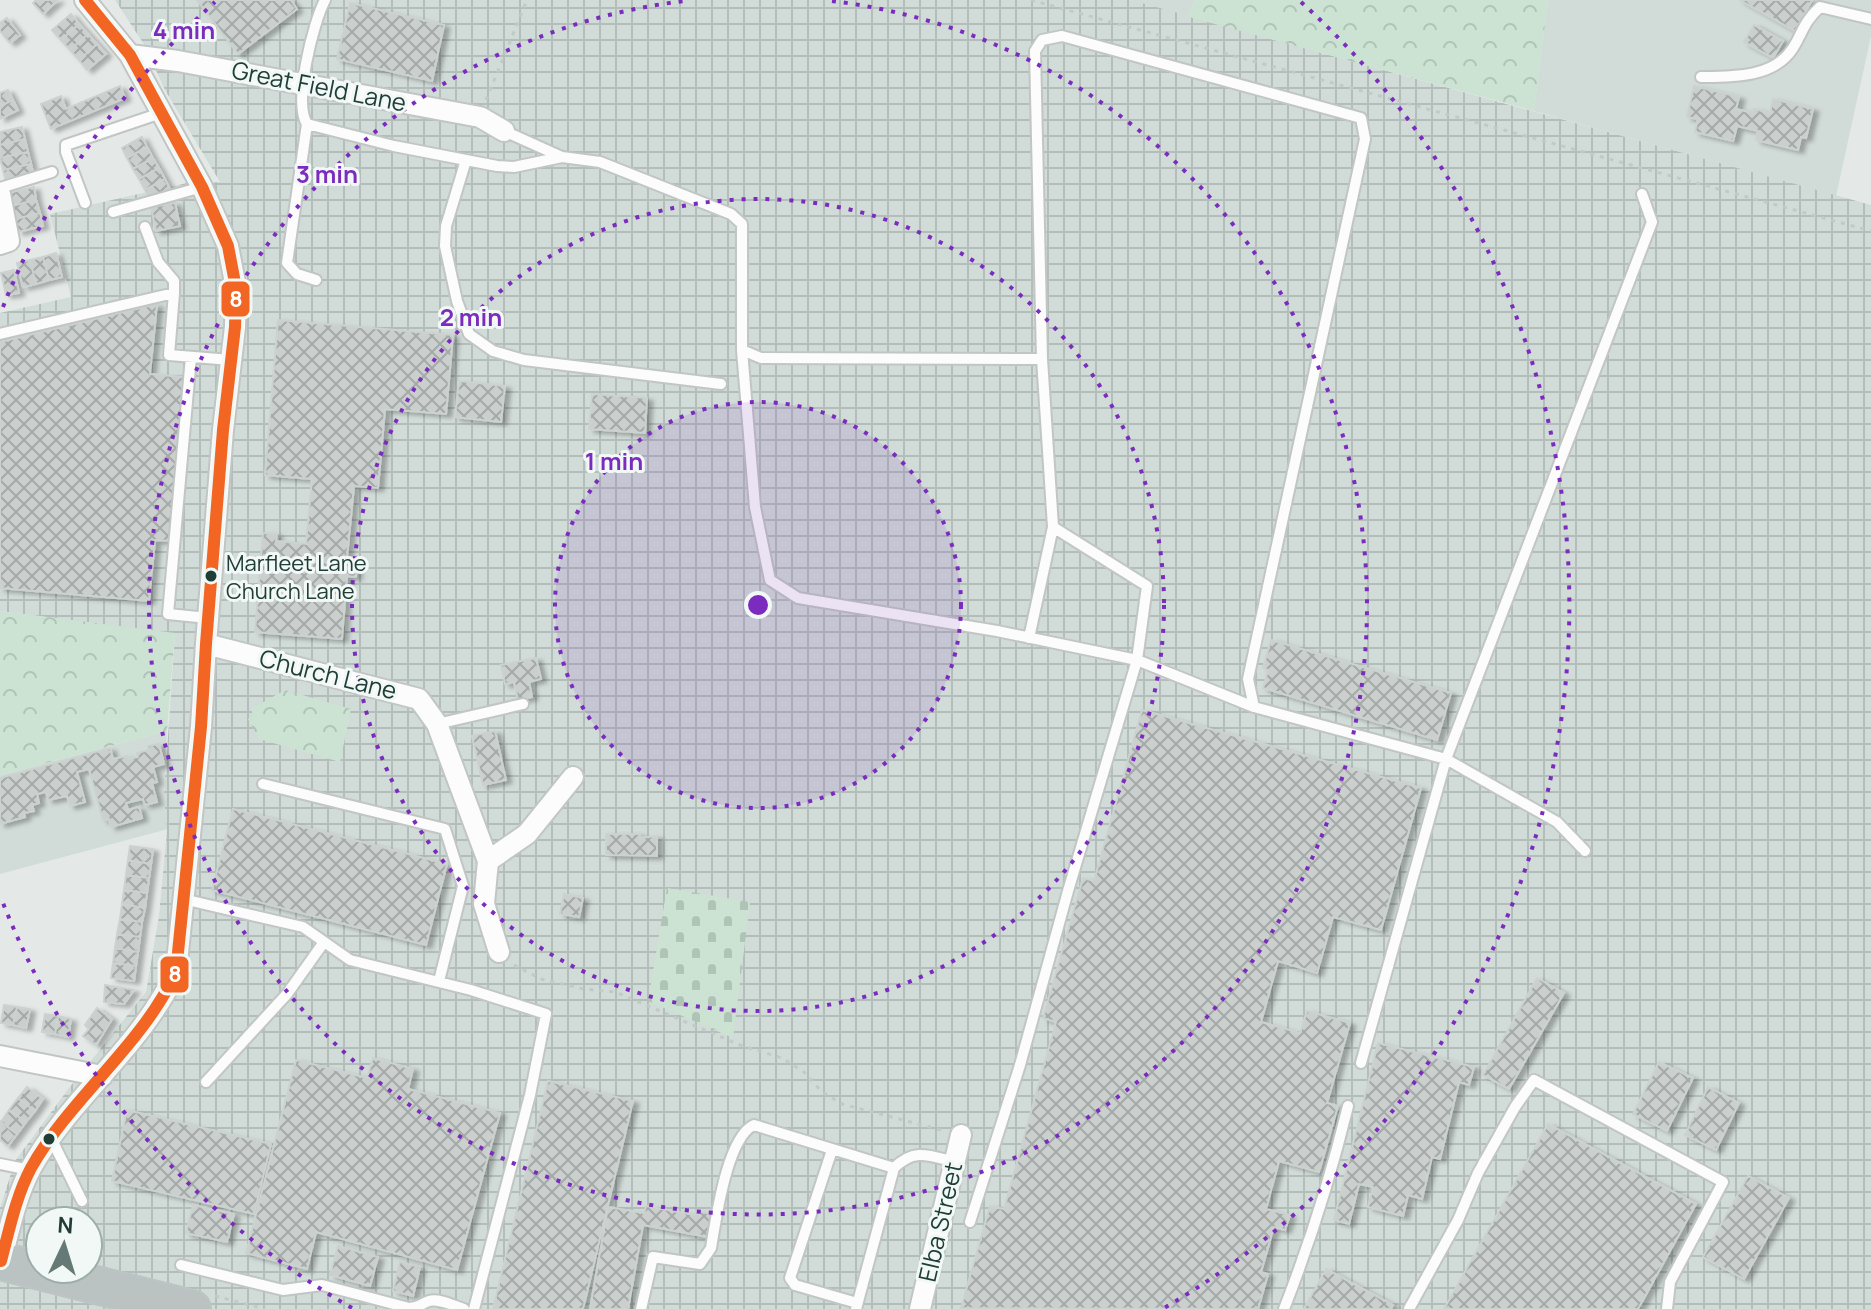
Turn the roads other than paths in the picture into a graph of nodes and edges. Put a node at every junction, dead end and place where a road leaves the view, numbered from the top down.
1 (85, 0) edge
2 (325, 0) edge
3 (1871, 19) edge
4 (130, 55) junction
5 (1701, 77) dead end
6 (304, 83) junction
7 (161, 113) junction
8 (307, 124) junction
9 (504, 131) joint
10 (562, 157) junction
11 (466, 160) junction
12 (52, 172) dead end
13 (202, 187) junction
14 (0, 188) edge
15 (0, 194) edge
16 (1642, 194) dead end
17 (85, 203) dead end
18 (113, 212) dead end
19 (145, 227) dead end
20 (0, 244) edge
21 (316, 280) dead end
22 (174, 293) junction
23 (0, 334) edge
24 (742, 350) junction
25 (191, 357) junction
26 (1042, 359) junction
27 (231, 360) junction
28 (721, 384) dead end
29 (1053, 527) junction
30 (208, 618) junction
31 (1029, 638) junction
32 (206, 644) junction
33 (1137, 660) junction
34 (523, 704) dead end
35 (1254, 707) junction
36 (437, 724) junction
37 (1446, 759) junction
38 (573, 777) dead end
39 (263, 784) dead end
40 (1585, 851) dead end
41 (488, 861) junction
42 (183, 899) junction
43 (324, 942) junction
44 (499, 952) road end
45 (439, 981) junction
46 (0, 1056) edge
47 (1361, 1063) dead end
48 (102, 1076) junction
49 (206, 1082) dead end
50 (1348, 1106) dead end
51 (961, 1135) road end
52 (51, 1138) junction
53 (832, 1150) junction
54 (955, 1162) junction
55 (0, 1164) edge
56 (894, 1168) junction
57 (30, 1170) junction
58 (82, 1201) dead end
59 (970, 1222) dead end
60 (181, 1265) dead end
61 (0, 1269) edge
62 (856, 1306) edge
63 (100, 1309) edge
64 (192, 1309) edge
65 (464, 1309) edge
66 (474, 1309) edge
67 (641, 1309) edge
68 (920, 1309) edge
69 (1284, 1309) edge
70 (1409, 1309) edge
71 (1667, 1309) edge

1 - 4 street
2 - 6 lane
3 - 5 lane
4 - 6 street, Great Field Lane
4 - 7 street
6 - 8 lane
6 - 9 street, Great Field Lane
7 - 13 street
7 - 17 lane
8 - 11 lane
8 - 21 lane
9 - 10 lane
10 - 11 lane
10 - 24 lane
11 - 28 lane
12 - 14 lane
13 - 18 lane
13 - 27 street
15 - 20 street
16 - 37 lane
19 - 22 lane
22 - 23 lane
22 - 25 lane
24 - 26 lane
24 - 31 lane
25 - 27 lane
25 - 30 lane
26 - 29 lane
26 - 35 lane
27 - 30 street
29 - 31 lane
29 - 33 lane
30 - 32 street
31 - 33 lane
32 - 36 street, Church Lane
32 - 42 street
33 - 35 lane
33 - 59 lane
34 - 36 lane
35 - 37 lane
36 - 41 street, Church Lane
37 - 40 lane
37 - 47 lane
38 - 41 street
39 - 45 lane
41 - 44 street, Church Lane
42 - 43 lane
42 - 48 street
43 - 45 lane
43 - 49 lane
45 - 66 lane
46 - 48 street
48 - 52 street
50 - 69 lane
51 - 54 street, Elba Street
52 - 57 street
52 - 58 lane
53 - 56 lane
53 - 62 lane
53 - 67 lane
54 - 56 lane
54 - 68 street, Elba Street
55 - 57 lane
56 - 62 lane
57 - 61 street
60 - 65 lane
61 - 63 highway
61 - 64 highway
70 - 71 lane

